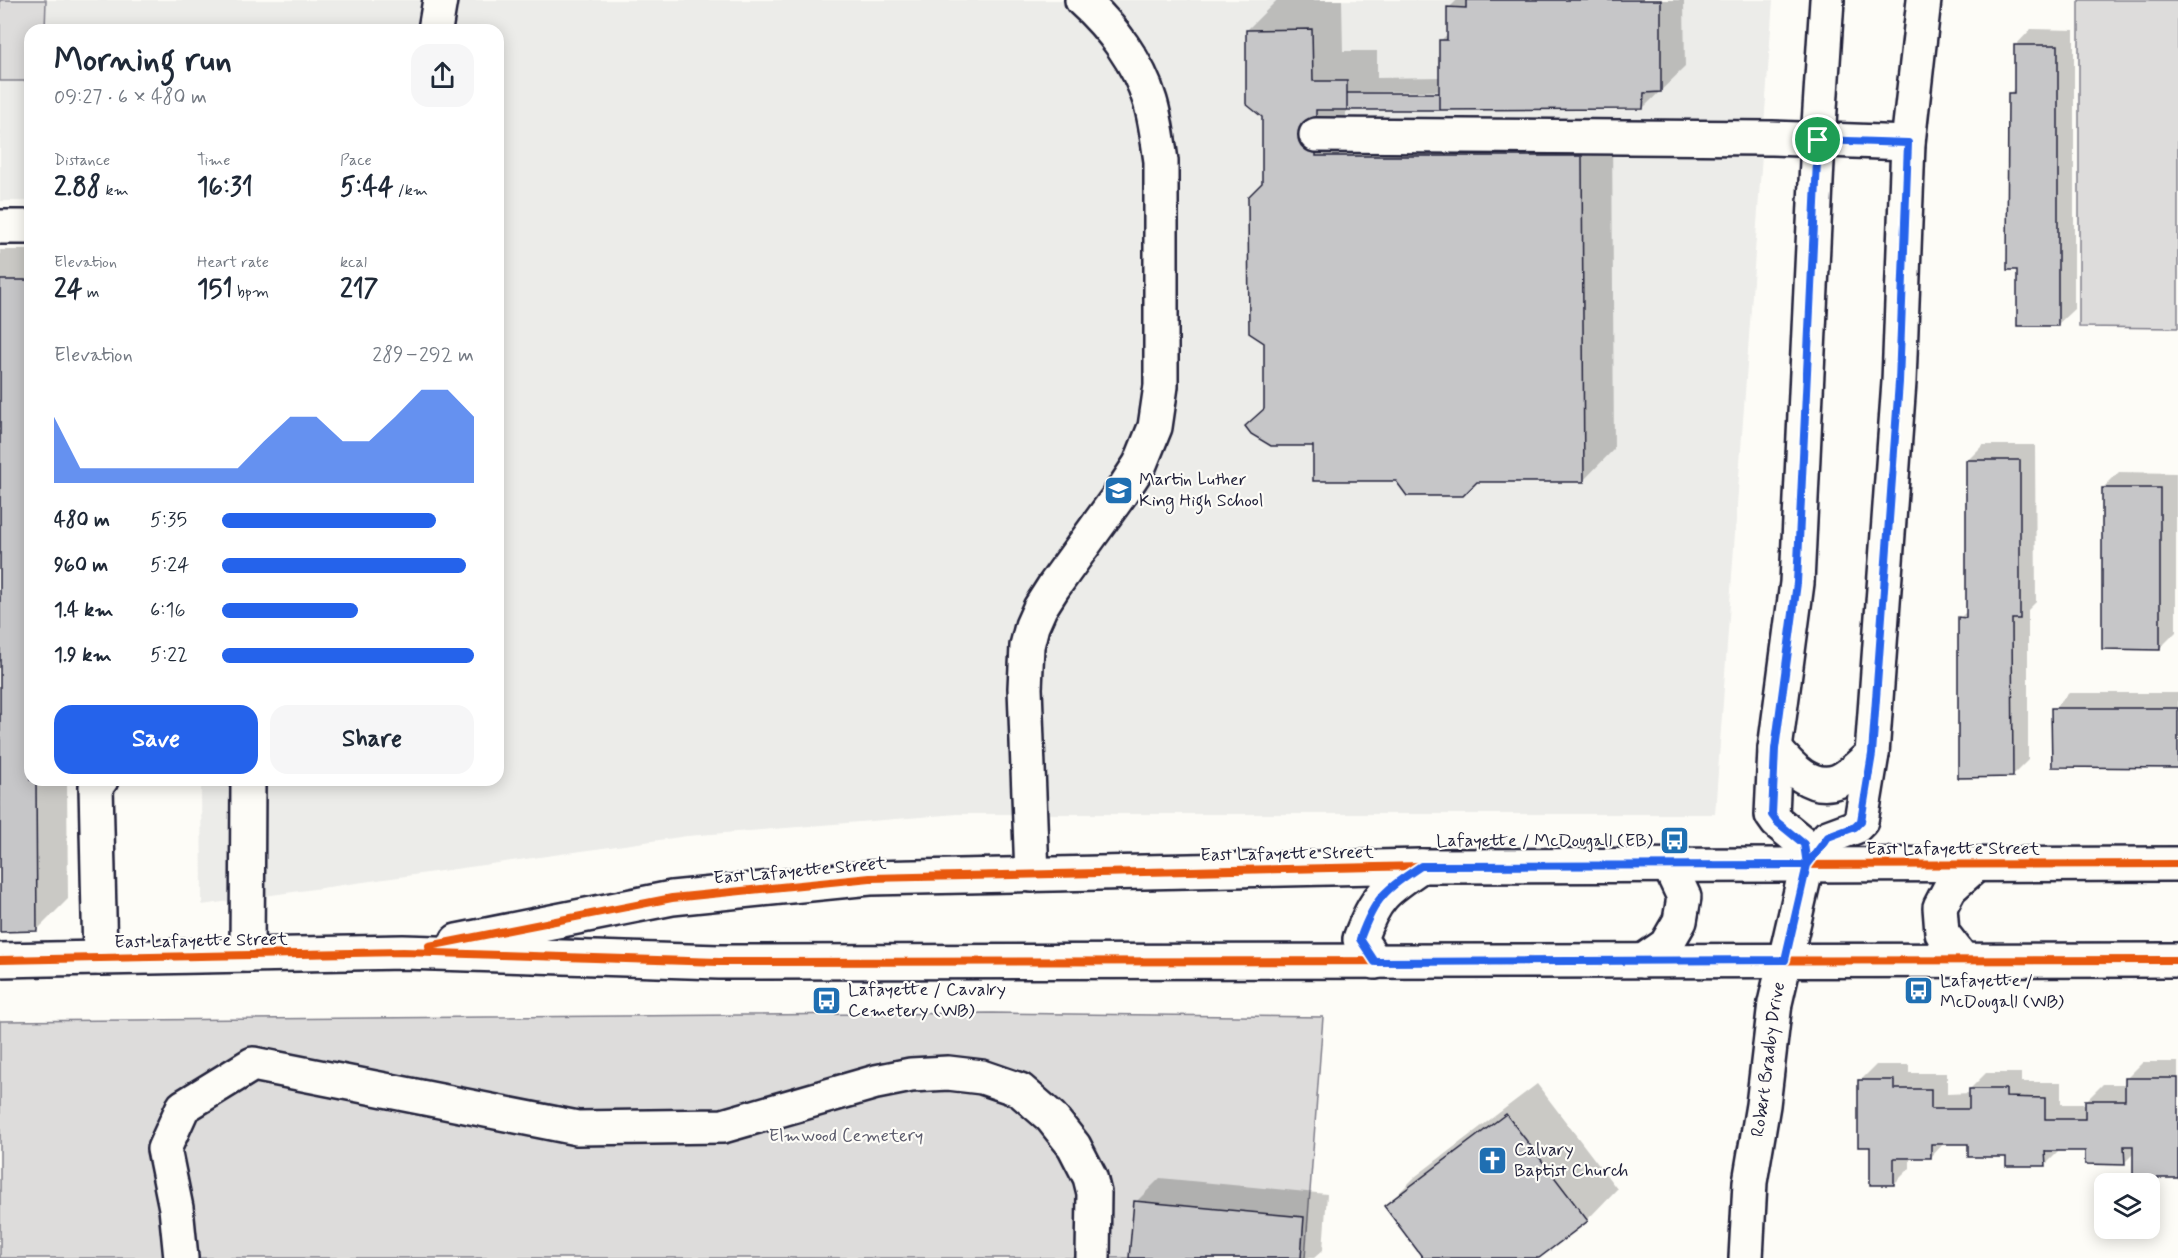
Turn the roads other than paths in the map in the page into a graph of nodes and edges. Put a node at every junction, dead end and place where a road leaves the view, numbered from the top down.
1 (440, 0) edge
2 (1082, 0) edge
3 (1827, 0) edge
4 (1924, 0) edge
5 (436, 24) edge
6 (1316, 135) dead end
7 (1818, 140) junction
8 (1908, 143) junction
9 (0, 227) edge
10 (24, 227) edge
11 (1775, 749) junction
12 (1872, 754) junction
13 (98, 786) edge
14 (248, 786) edge
15 (1977, 864) junction
16 (2178, 864) edge
17 (1807, 865) junction
18 (1421, 866) junction
19 (1669, 866) junction
20 (1032, 875) junction
21 (403, 952) junction
22 (248, 955) junction
23 (100, 958) junction
24 (0, 960) edge
25 (1785, 960) junction
26 (1963, 960) junction
27 (2178, 960) edge
28 (1642, 961) junction
29 (1375, 962) junction
30 (182, 1258) edge
31 (1094, 1258) edge
32 (1746, 1258) edge

1 - 5 street
2 - 20 street
3 - 7 street
4 - 8 street
6 - 7 street
7 - 8 street
7 - 11 street
8 - 12 street
9 - 10 street
11 - 12 street
11 - 17 street
12 - 17 street
13 - 23 street
14 - 22 street
15 - 16 street, East Lafayette Street
15 - 17 street, East Lafayette Street
15 - 26 street
17 - 19 street, East Lafayette Street
17 - 25 street, Robert Bradby Drive
18 - 19 street, East Lafayette Street
18 - 20 street, East Lafayette Street
18 - 29 street
19 - 28 street
20 - 21 street, East Lafayette Street
21 - 22 street, East Lafayette Street
21 - 29 street, East Lafayette Street
22 - 23 street, East Lafayette Street
23 - 24 street, East Lafayette Street
25 - 26 street, East Lafayette Street
25 - 28 street, East Lafayette Street
25 - 32 street, Robert Bradby Drive
26 - 27 street, East Lafayette Street
28 - 29 street, East Lafayette Street
30 - 31 street

